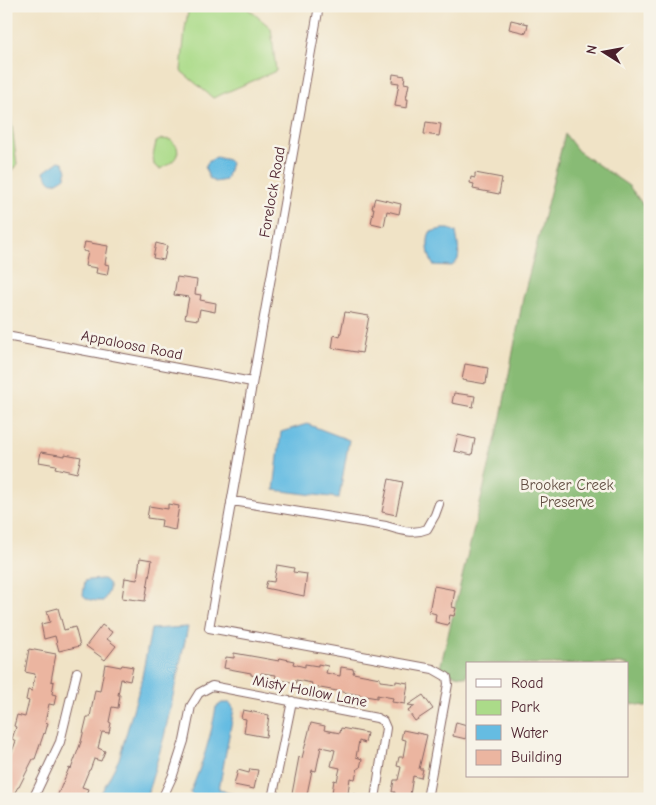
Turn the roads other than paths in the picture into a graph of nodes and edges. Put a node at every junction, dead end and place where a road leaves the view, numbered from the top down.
1 (319, 6) edge
2 (6, 336) edge
3 (252, 382) junction
4 (231, 502) junction
5 (439, 504) dead end
6 (77, 672) dead end
7 (292, 701) junction
8 (33, 799) edge
9 (162, 799) edge
10 (272, 799) edge
11 (374, 799) edge
12 (427, 799) edge

1 - 3 street, Forelock Road
2 - 3 street, Appaloosa Road
3 - 4 street, Forelock Road
4 - 5 street
4 - 12 street, Forelock Road
6 - 8 street
7 - 9 street, Misty Hollow Lane
7 - 10 street
7 - 11 street, Misty Hollow Lane

